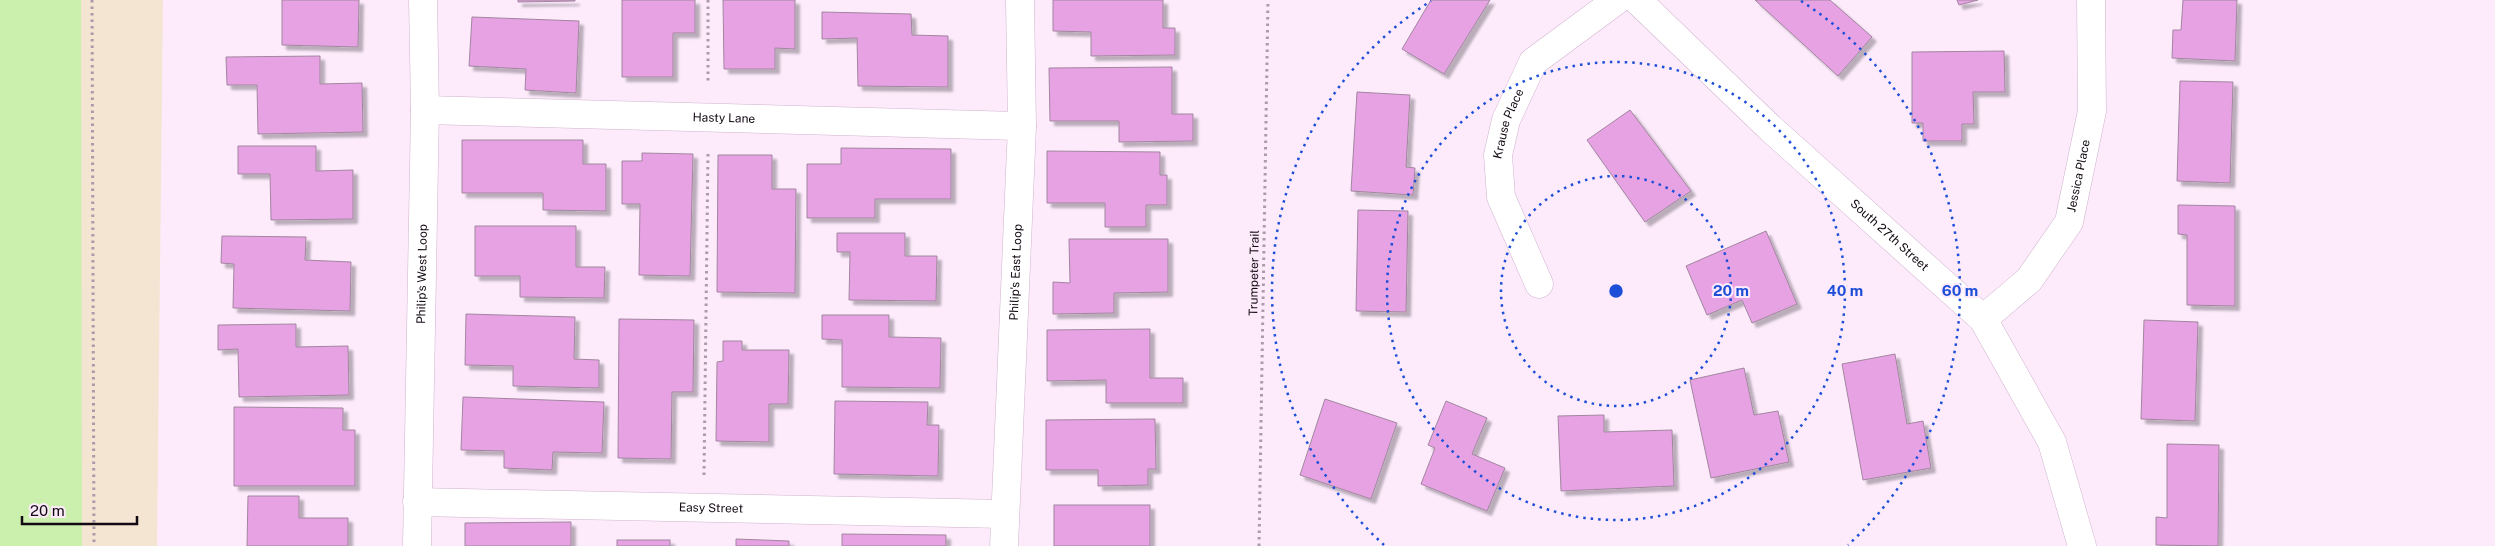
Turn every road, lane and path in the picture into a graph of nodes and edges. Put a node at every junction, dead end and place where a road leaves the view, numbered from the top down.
1 (92, 0) edge
2 (423, 0) edge
3 (708, 0) edge
4 (1020, 0) edge
5 (1268, 0) edge
6 (1617, 0) edge
7 (1637, 0) edge
8 (2092, 0) edge
9 (425, 110) junction
10 (708, 118) junction
11 (1022, 126) junction
12 (1539, 284) dead end
13 (1983, 319) junction
14 (417, 502) junction
15 (703, 508) junction
16 (1004, 514) junction
17 (94, 546) edge
18 (417, 546) edge
19 (1004, 546) edge
20 (1259, 546) edge
21 (2082, 546) edge

1 - 17 path
2 - 9 street, Philip's West Loop
3 - 10 path
4 - 11 street, Philip's East Loop
5 - 20 path, Trumpeter Trail
6 - 12 street, Krause Place
7 - 13 street, South 27th Street
8 - 13 street, Jessica Place
9 - 10 street, Hasty Lane
9 - 14 street, Philip's West Loop
10 - 11 street, Hasty Lane
10 - 15 path
11 - 16 street, Philip's East Loop
13 - 21 street, South 27th Street
14 - 15 street, Easy Street
14 - 18 street, Philip's West Loop
15 - 16 street, Easy Street
16 - 19 street, Philip's East Loop

